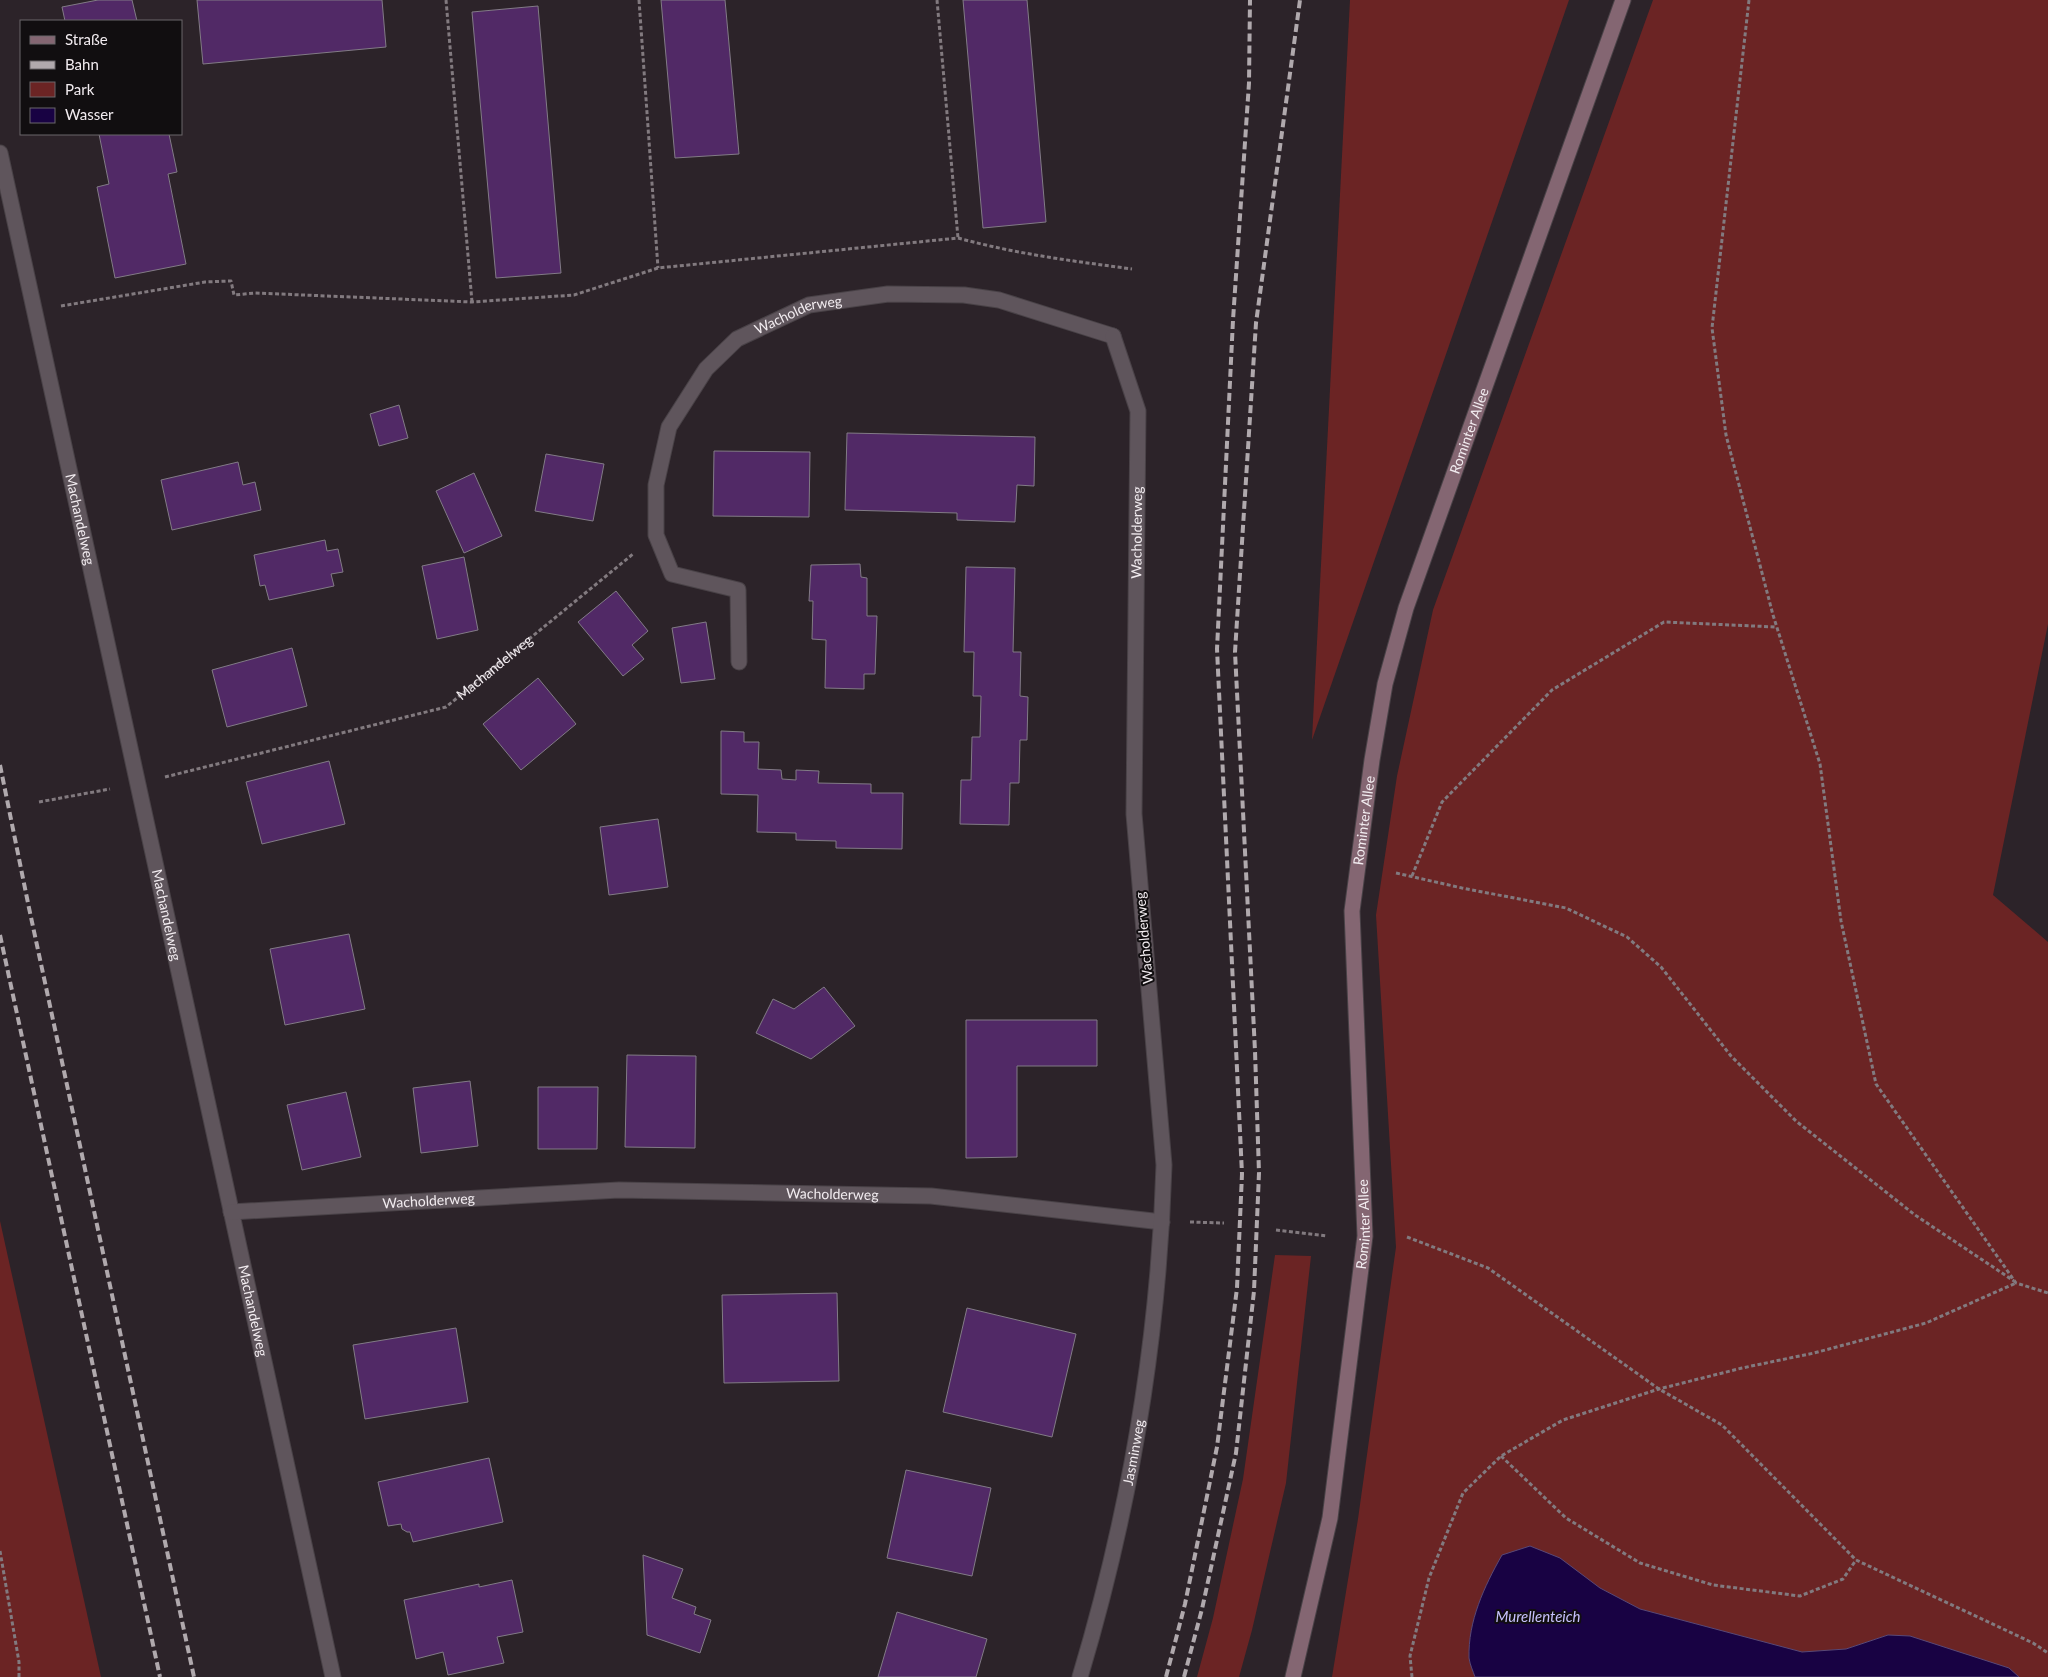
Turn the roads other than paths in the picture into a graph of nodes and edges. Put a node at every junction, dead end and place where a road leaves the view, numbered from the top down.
1 (1623, 0) edge
2 (0, 152) edge
3 (739, 662) dead end
4 (230, 1212) junction
5 (1162, 1222) junction
6 (333, 1677) edge
7 (1080, 1677) edge
8 (1293, 1677) edge

1 - 8 street, Rominter Allee
2 - 4 street, Machandelweg
3 - 5 street, Wacholderweg
4 - 5 street, Wacholderweg
4 - 6 street, Machandelweg
5 - 7 street, Jasminweg

